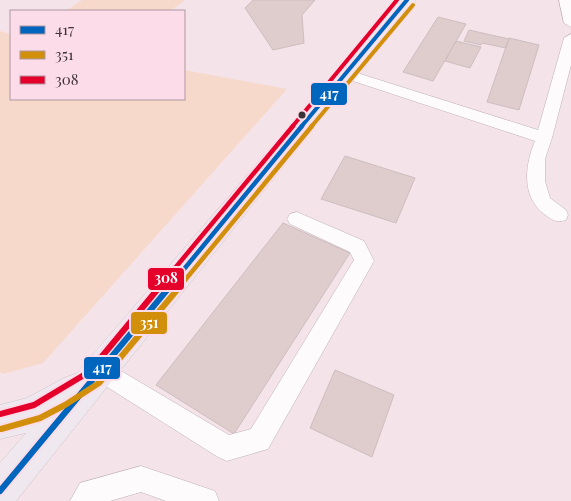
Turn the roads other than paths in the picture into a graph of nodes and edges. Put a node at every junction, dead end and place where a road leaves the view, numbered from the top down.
1 (407, 0) edge
2 (565, 0) edge
3 (571, 22) edge
4 (571, 38) edge
5 (346, 74) junction
6 (544, 138) junction
7 (559, 215) dead end
8 (297, 218) dead end
9 (97, 374) junction
10 (0, 422) edge
11 (0, 491) edge
12 (84, 501) edge
13 (205, 501) edge

1 - 5 main road
2 - 3 lane
4 - 6 lane
5 - 6 lane
5 - 9 main road
6 - 7 lane
8 - 9 lane
9 - 10 main road
9 - 11 main road
12 - 13 lane

